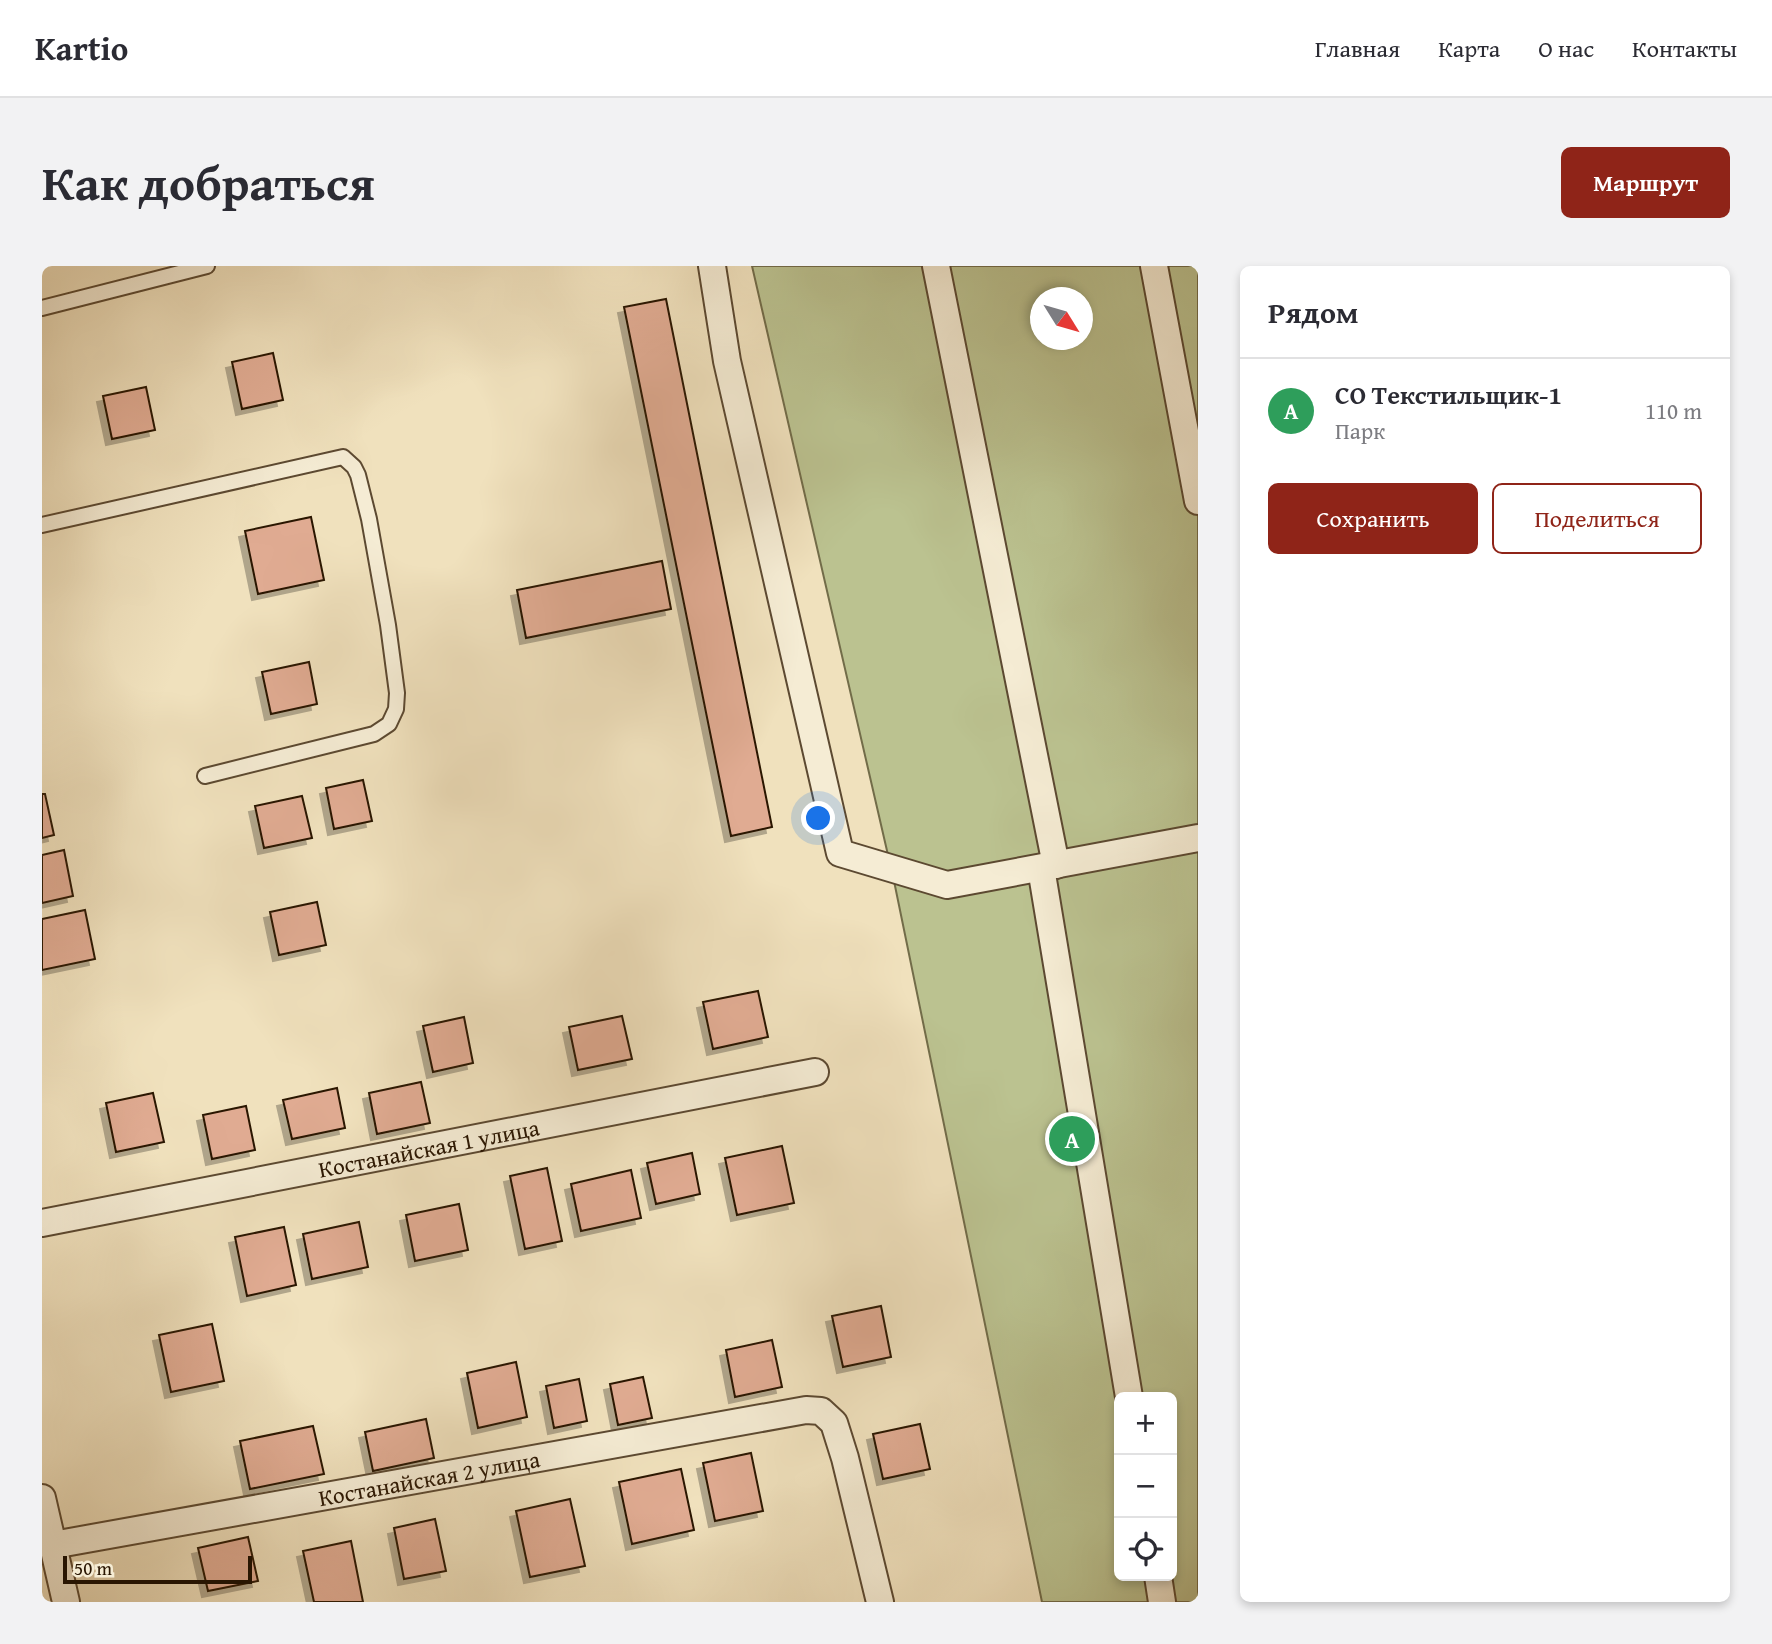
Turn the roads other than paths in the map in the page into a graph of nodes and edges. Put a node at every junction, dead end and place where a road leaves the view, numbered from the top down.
1 (207, 266) edge
2 (712, 266) edge
3 (936, 266) edge
4 (1154, 266) edge
5 (153, 273) edge
6 (42, 308) edge
7 (1198, 501) edge
8 (42, 526) edge
9 (205, 776) dead end
10 (1198, 838) edge
11 (1048, 866) junction
12 (815, 1072) dead end
13 (42, 1223) edge
14 (1128, 1392) edge
15 (42, 1497) edge
16 (53, 1545) junction
17 (1159, 1581) edge
18 (56, 1590) edge
19 (880, 1602) edge
20 (1163, 1602) edge

1 - 5 lane
2 - 11 street
3 - 11 street
4 - 7 street
5 - 6 lane
8 - 9 lane
10 - 11 street
11 - 14 street
12 - 13 street, Костанайская 1 улица
15 - 16 street
16 - 18 street
16 - 19 street, Костанайская 2 улица
17 - 20 street

